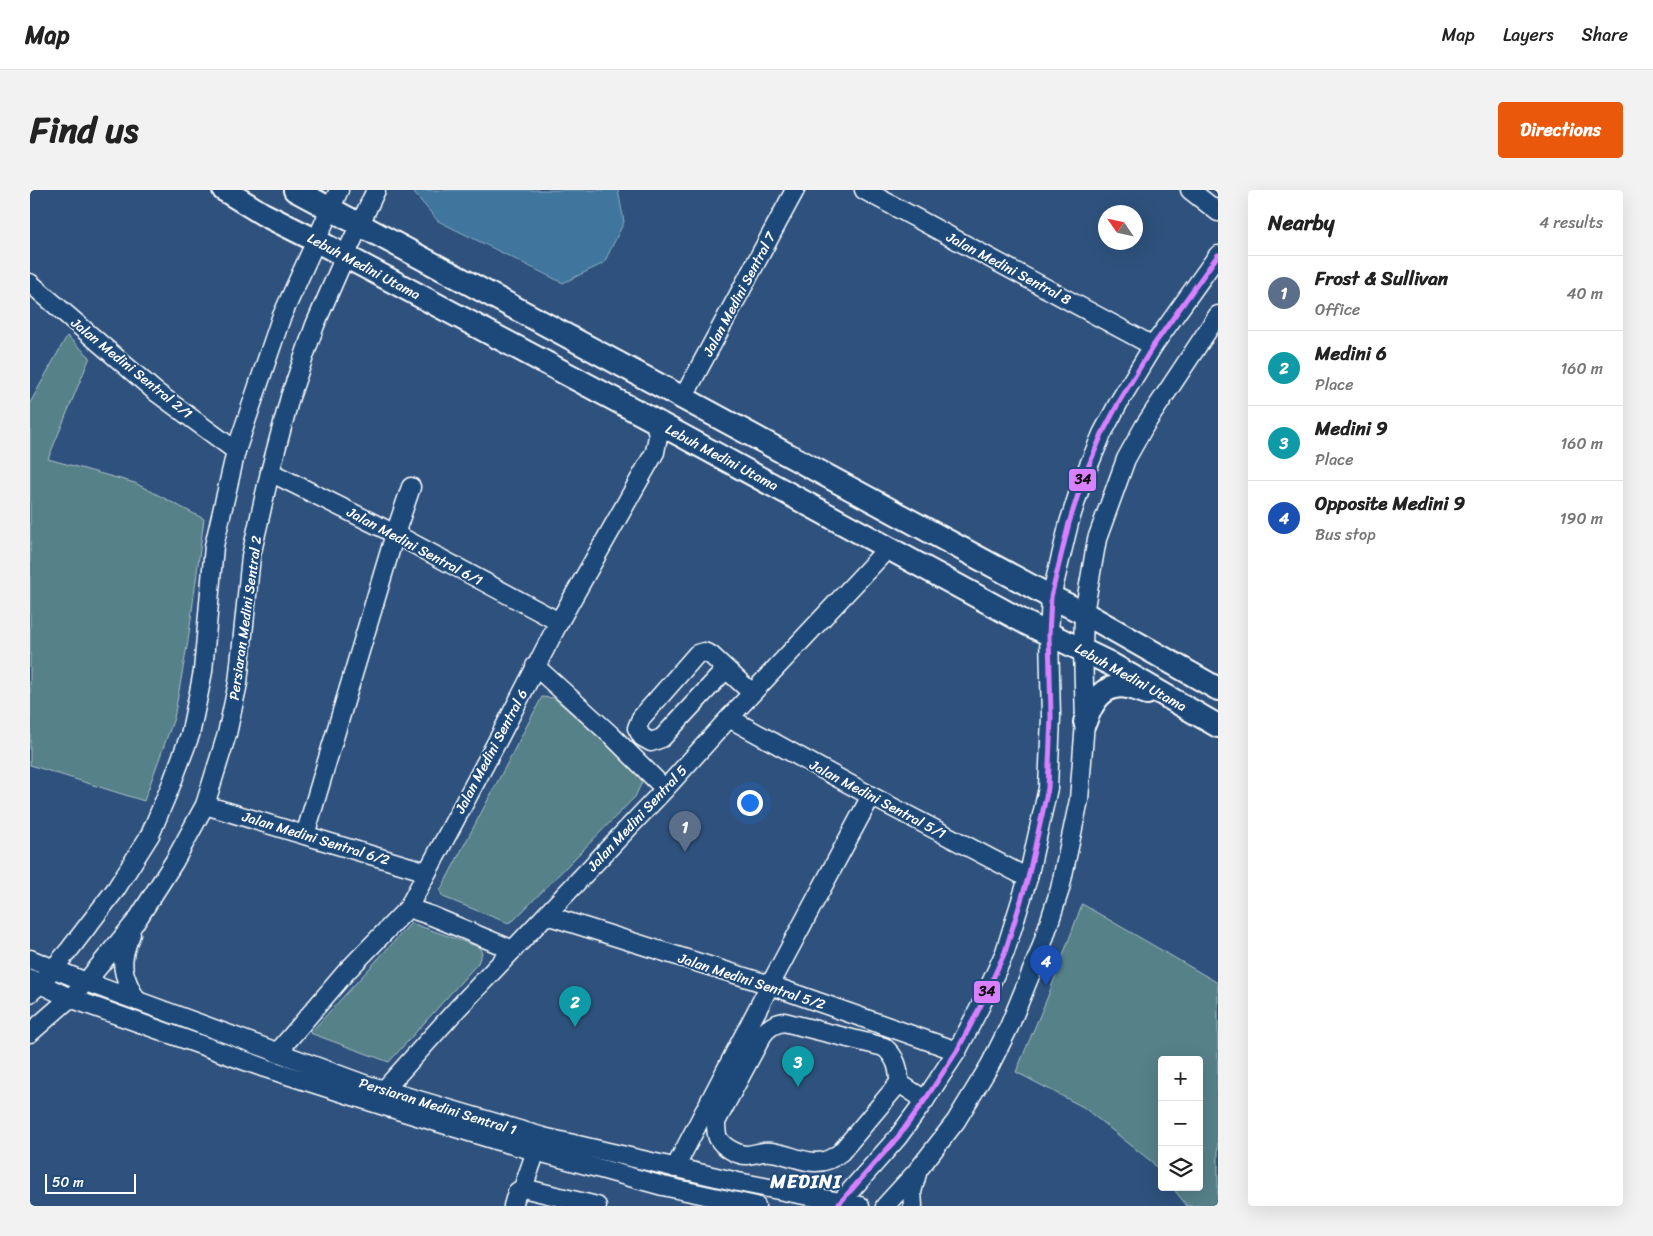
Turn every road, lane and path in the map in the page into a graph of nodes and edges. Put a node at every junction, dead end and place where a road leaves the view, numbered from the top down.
1 (224, 190) edge
2 (295, 190) edge
3 (376, 190) edge
4 (795, 190) edge
5 (864, 190) edge
6 (1190, 190) edge
7 (335, 199) edge
8 (1218, 212) edge
9 (360, 224) junction
10 (315, 240) junction
11 (345, 256) junction
12 (1218, 256) edge
13 (30, 283) edge
14 (1218, 315) edge
15 (1153, 346) junction
16 (683, 398) junction
17 (655, 421) junction
18 (236, 450) junction
19 (270, 472) junction
20 (412, 487) dead end
21 (395, 534) junction
22 (889, 547) junction
23 (1051, 597) junction
24 (1084, 613) junction
25 (559, 622) junction
26 (1050, 635) junction
27 (1083, 649) junction
28 (535, 666) junction
29 (726, 669) junction
30 (1218, 689) edge
31 (752, 693) junction
32 (1170, 699) junction
33 (729, 718) junction
34 (1085, 722) junction
35 (1218, 726) edge
36 (665, 789) junction
37 (871, 796) junction
38 (204, 805) junction
39 (305, 834) junction
40 (426, 872) junction
41 (1028, 878) junction
42 (408, 908) junction
43 (546, 915) junction
44 (137, 920) junction
45 (513, 950) junction
46 (30, 959) edge
47 (54, 968) junction
48 (86, 982) junction
49 (33, 985) edge
50 (770, 985) junction
51 (70, 998) junction
52 (137, 1000) junction
53 (30, 1033) edge
54 (957, 1051) junction
55 (277, 1053) junction
56 (899, 1083) junction
57 (384, 1090) junction
58 (925, 1100) junction
59 (536, 1151) junction
60 (746, 1155) junction
61 (675, 1168) junction
62 (918, 1170) junction
63 (738, 1182) junction
64 (523, 1188) junction
65 (838, 1204) edge
66 (513, 1206) edge
67 (598, 1206) edge
68 (756, 1206) edge
69 (860, 1206) edge
70 (885, 1206) edge
71 (913, 1206) edge

1 - 10 main road, Lebuh Medini Utama
2 - 7 main road
3 - 9 street, Persiaran Medini Sentral 2
4 - 16 street, Jalan Medini Sentral 7
5 - 15 street, Jalan Medini Sentral 8
6 - 8 street
7 - 9 main road
7 - 10 street
9 - 11 street, Persiaran Medini Sentral 2
9 - 16 main road
10 - 11 main road, Lebuh Medini Utama
10 - 18 street
11 - 17 main road, Lebuh Medini Utama
11 - 19 street, Persiaran Medini Sentral 2
12 - 15 street
13 - 18 street, Jalan Medini Sentral 2/1
14 - 24 street
15 - 23 street
16 - 23 main road
17 - 22 main road, Lebuh Medini Utama
17 - 25 street, Jalan Medini Sentral 6
18 - 47 street
19 - 21 street, Jalan Medini Sentral 6/1
19 - 38 street, Persiaran Medini Sentral 2
20 - 21 street
21 - 25 street, Jalan Medini Sentral 6/1
21 - 39 street
22 - 26 main road, Lebuh Medini Utama
22 - 31 street, Jalan Medini Sentral 5
23 - 24 main road
23 - 26 street
24 - 27 street
24 - 30 main road
25 - 28 street, Jalan Medini Sentral 6
26 - 27 main road, Lebuh Medini Utama
26 - 41 street
27 - 32 main road, Lebuh Medini Utama
27 - 34 street
28 - 36 street
28 - 40 street, Jalan Medini Sentral 6
29 - 29 street
29 - 31 street
31 - 33 street, Jalan Medini Sentral 5
32 - 34 main road
32 - 35 main road, Lebuh Medini Utama
33 - 36 street, Jalan Medini Sentral 5
33 - 37 street, Jalan Medini Sentral 5/1
34 - 62 street
36 - 43 street, Jalan Medini Sentral 5
37 - 41 street, Jalan Medini Sentral 5/1
37 - 50 street
38 - 39 street, Jalan Medini Sentral 6/2
38 - 44 street, Persiaran Medini Sentral 2
39 - 40 street, Jalan Medini Sentral 6/2
40 - 42 street, Jalan Medini Sentral 6
41 - 54 street
42 - 45 street
42 - 55 street, Jalan Medini Sentral 6
43 - 45 street, Jalan Medini Sentral 5
43 - 50 street, Jalan Medini Sentral 5/2
44 - 48 street, Persiaran Medini Sentral 2
44 - 52 street
45 - 57 street, Jalan Medini Sentral 5
46 - 47 street, Persiaran Medini Sentral 1
47 - 48 street, Persiaran Medini Sentral 1
47 - 49 street
48 - 51 street, Persiaran Medini Sentral 2
48 - 52 street, Persiaran Medini Sentral 1
49 - 51 street, Persiaran Medini Sentral 1
50 - 54 street, Jalan Medini Sentral 5/2
50 - 61 street
51 - 53 street, Persiaran Medini Sentral 2
51 - 59 street, Persiaran Medini Sentral 1
52 - 55 street, Persiaran Medini Sentral 1
54 - 58 street
55 - 57 street, Persiaran Medini Sentral 1
56 - 58 street
56 - 60 street
56 - 60 street
57 - 61 street, Persiaran Medini Sentral 1
58 - 65 street
59 - 64 street
59 - 68 street, Persiaran Medini Sentral 1
60 - 63 street
61 - 63 street, Persiaran Medini Sentral 1
62 - 70 street
62 - 71 street
63 - 65 street, Persiaran Medini Sentral 1
64 - 66 street
64 - 67 street
65 - 69 street, Persiaran Medini Sentral 1

